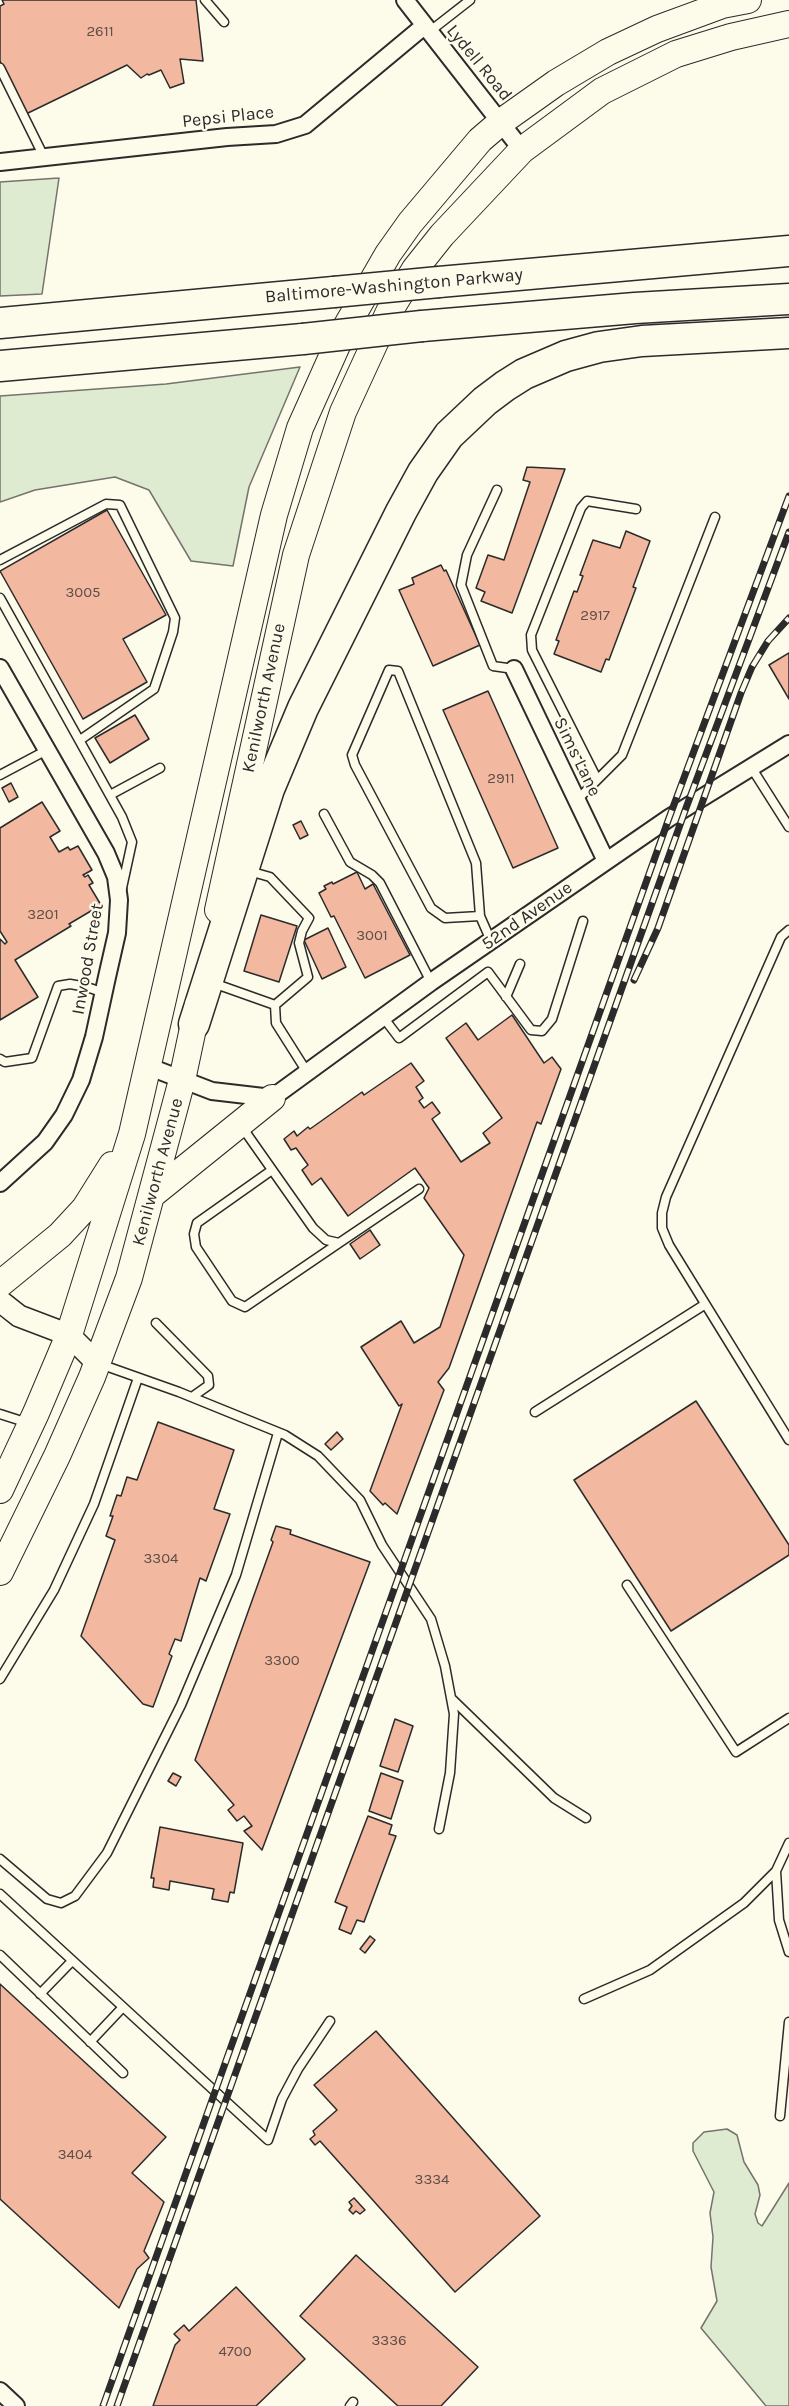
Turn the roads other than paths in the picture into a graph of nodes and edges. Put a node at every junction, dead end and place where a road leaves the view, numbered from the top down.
1 (205, 0) edge
2 (405, 0) edge
3 (470, 0) edge
4 (748, 0) edge
5 (224, 22) dead end
6 (789, 24) edge
7 (427, 29) junction
8 (0, 68) edge
9 (501, 122) junction
10 (522, 150) junction
11 (44, 157) junction
12 (0, 162) edge
13 (789, 251) edge
14 (789, 299) edge
15 (0, 323) edge
16 (789, 333) edge
17 (0, 366) edge
18 (497, 490) dead end
19 (636, 509) dead end
20 (715, 517) dead end
21 (0, 560) edge
22 (0, 598) edge
23 (0, 668) edge
24 (513, 669) joint
25 (80, 740) junction
26 (789, 744) edge
27 (46, 750) junction
28 (751, 766) junction
29 (160, 768) dead end
30 (0, 775) edge
31 (597, 779) junction
32 (110, 795) junction
33 (576, 800) junction
34 (324, 814) dead end
35 (789, 827) edge
36 (606, 861) junction
37 (244, 870) junction
38 (119, 900) junction
39 (480, 916) junction
40 (583, 921) dead end
41 (789, 930) edge
42 (491, 941) junction
43 (520, 963) dead end
44 (208, 981) junction
45 (431, 982) junction
46 (104, 993) junction
47 (506, 997) junction
48 (275, 1005) junction
49 (383, 1017) junction
50 (194, 1024) junction
51 (0, 1059) edge
52 (147, 1066) junction
53 (307, 1072) junction
54 (182, 1080) junction
55 (272, 1098) junction
56 (240, 1124) junction
57 (132, 1134) junction
58 (272, 1170) junction
59 (2, 1178) edge
60 (419, 1189) dead end
61 (153, 1194) junction
62 (339, 1243) junction
63 (0, 1284) edge
64 (0, 1301) edge
65 (704, 1305) junction
66 (156, 1323) dead end
67 (69, 1335) junction
68 (97, 1363) junction
69 (138, 1378) junction
70 (192, 1397) junction
71 (535, 1412) dead end
72 (0, 1414) edge
73 (31, 1425) junction
74 (278, 1433) junction
75 (788, 1436) edge
76 (0, 1490) edge
77 (0, 1572) edge
78 (627, 1585) dead end
79 (0, 1679) edge
80 (451, 1699) junction
81 (789, 1718) edge
82 (586, 1818) dead end
83 (439, 1829) dead end
84 (789, 1844) edge
85 (0, 1859) edge
86 (776, 1871) junction
87 (0, 1894) edge
88 (789, 1952) edge
89 (0, 1955) edge
90 (72, 1961) junction
91 (40, 1994) junction
92 (584, 1999) dead end
93 (123, 2007) junction
94 (330, 2022) dead end
95 (789, 2022) edge
96 (90, 2042) junction
97 (123, 2073) dead end
98 (780, 2116) dead end
99 (0, 2391) edge
100 (16, 2406) edge

1 - 5 lane
2 - 7 street, Lydell Road
3 - 7 lane
4 - 9 main road, Kenilworth Avenue
6 - 10 main road, Kenilworth Avenue
7 - 9 street, Lydell Road
7 - 11 street, Pepsi Place
8 - 11 lane
9 - 10 street, Lydell Road
9 - 52 main road, Kenilworth Avenue
10 - 50 main road, Kenilworth Avenue
11 - 12 street, Pepsi Place
13 - 15 highway, Baltimore-Washington Parkway, bridge
14 - 17 highway, bridge
16 - 37 highway
18 - 24 lane
19 - 31 lane
20 - 31 lane
21 - 25 lane
22 - 25 lane
23 - 27 street, Inwood Street
24 - 33 street, Sims Lane
25 - 32 lane
26 - 28 street, 52nd Avenue
27 - 30 lane
27 - 38 street, Inwood Street
28 - 35 lane
28 - 36 street, 52nd Avenue
29 - 32 lane
31 - 33 lane
32 - 38 lane
33 - 36 street, Sims Lane
34 - 45 lane
36 - 42 street, 52nd Avenue
37 - 44 highway
37 - 48 lane
38 - 46 street, Inwood Street
39 - 39 lane
39 - 42 lane
40 - 47 lane
41 - 65 lane
42 - 45 street, 52nd Avenue
43 - 47 lane
44 - 48 lane
44 - 50 highway
45 - 49 street, 52nd Avenue
46 - 51 lane
46 - 59 street, Inwood Street
47 - 49 lane
48 - 53 lane
49 - 53 street, 52nd Avenue
50 - 54 main road, Kenilworth Avenue
52 - 54 street
52 - 57 main road, Kenilworth Avenue
53 - 55 street, 52nd Avenue
54 - 55 street
54 - 61 main road, Kenilworth Avenue
55 - 56 main road
56 - 58 lane
56 - 61 main road
57 - 63 main road
57 - 67 main road, Kenilworth Avenue
58 - 62 lane
58 - 62 lane
60 - 62 lane
61 - 68 main road, Kenilworth Avenue
64 - 67 street
65 - 71 lane
65 - 75 lane
66 - 70 lane
67 - 68 street
67 - 73 main road, Kenilworth Avenue
68 - 69 lane
68 - 77 main road, Kenilworth Avenue
69 - 70 lane
69 - 79 lane
70 - 74 lane
72 - 73 lane
73 - 76 main road, Kenilworth Avenue
74 - 80 lane
74 - 85 lane
78 - 81 lane
80 - 82 lane
80 - 83 lane
84 - 86 lane
86 - 88 lane
86 - 92 lane
87 - 90 lane
89 - 91 lane
90 - 91 lane
90 - 93 lane
91 - 96 lane
93 - 94 lane
93 - 96 lane
95 - 98 lane
96 - 97 lane
99 - 100 street

